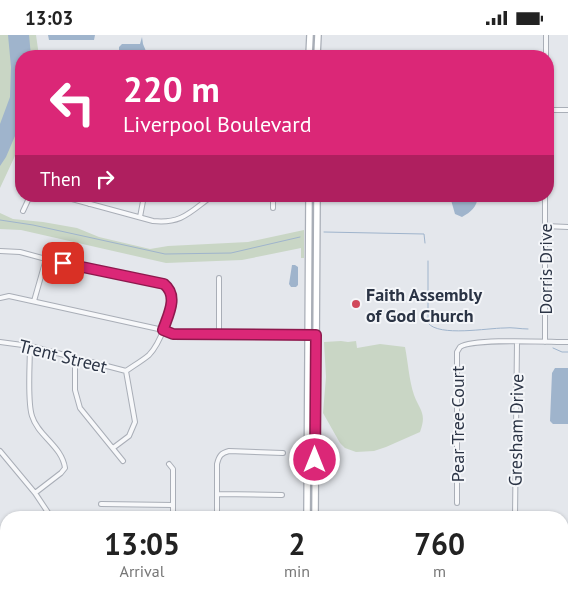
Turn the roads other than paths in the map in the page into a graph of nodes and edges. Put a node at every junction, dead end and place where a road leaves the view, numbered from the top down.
1 (310, 35) edge
2 (318, 35) edge
3 (546, 35) edge
4 (309, 50) edge
5 (318, 50) edge
6 (546, 50) edge
7 (554, 110) edge
8 (568, 111) edge
9 (27, 202) edge
10 (82, 202) edge
11 (143, 202) edge
12 (204, 202) edge
13 (273, 202) edge
14 (309, 202) edge
15 (317, 202) edge
16 (545, 202) edge
17 (89, 204) joint
18 (273, 208) dead end
19 (23, 211) dead end
20 (140, 217) junction
21 (545, 226) junction
22 (568, 227) edge
23 (308, 243) junction
24 (0, 251) edge
25 (46, 259) junction
26 (316, 263) junction
27 (219, 278) dead end
28 (0, 297) edge
29 (34, 301) junction
30 (163, 330) junction
31 (219, 334) junction
32 (308, 335) junction
33 (316, 335) junction
34 (0, 342) edge
35 (517, 342) junction
36 (545, 342) junction
37 (568, 342) edge
38 (30, 346) junction
39 (76, 359) junction
40 (126, 371) junction
41 (113, 448) junction
42 (1, 453) edge
43 (283, 453) dead end
44 (122, 461) dead end
45 (169, 463) dead end
46 (35, 493) junction
47 (217, 494) junction
48 (282, 495) dead end
49 (457, 503) dead end
50 (101, 504) dead end
51 (173, 505) junction
52 (46, 511) edge
53 (173, 511) edge
54 (216, 511) edge
55 (307, 511) edge
56 (315, 511) edge
57 (515, 511) edge

1 - 4 main road
2 - 5 main road
3 - 6 street
7 - 8 street
9 - 19 street
10 - 17 street
11 - 20 street
12 - 20 street
13 - 18 street
14 - 23 main road
15 - 26 main road
16 - 21 street, Dorris Drive
17 - 20 street
21 - 22 street
21 - 36 street, Dorris Drive
23 - 26 main road
23 - 32 main road
24 - 25 street
25 - 29 street
25 - 30 street
26 - 33 main road
27 - 31 street
28 - 29 street
29 - 30 street
30 - 31 street
30 - 40 street
31 - 32 street
32 - 33 street
32 - 55 main road
33 - 56 main road
34 - 38 street, Trent Street
35 - 36 street
35 - 49 street, Pear Tree Court
35 - 57 street, Gresham Drive
36 - 37 street
38 - 39 street, Trent Street
38 - 46 street
39 - 40 street, Trent Street
39 - 41 street
40 - 41 street
41 - 44 street
42 - 46 street
43 - 47 street
45 - 51 street
46 - 52 street
47 - 48 street
47 - 54 street
50 - 51 street
51 - 53 street

